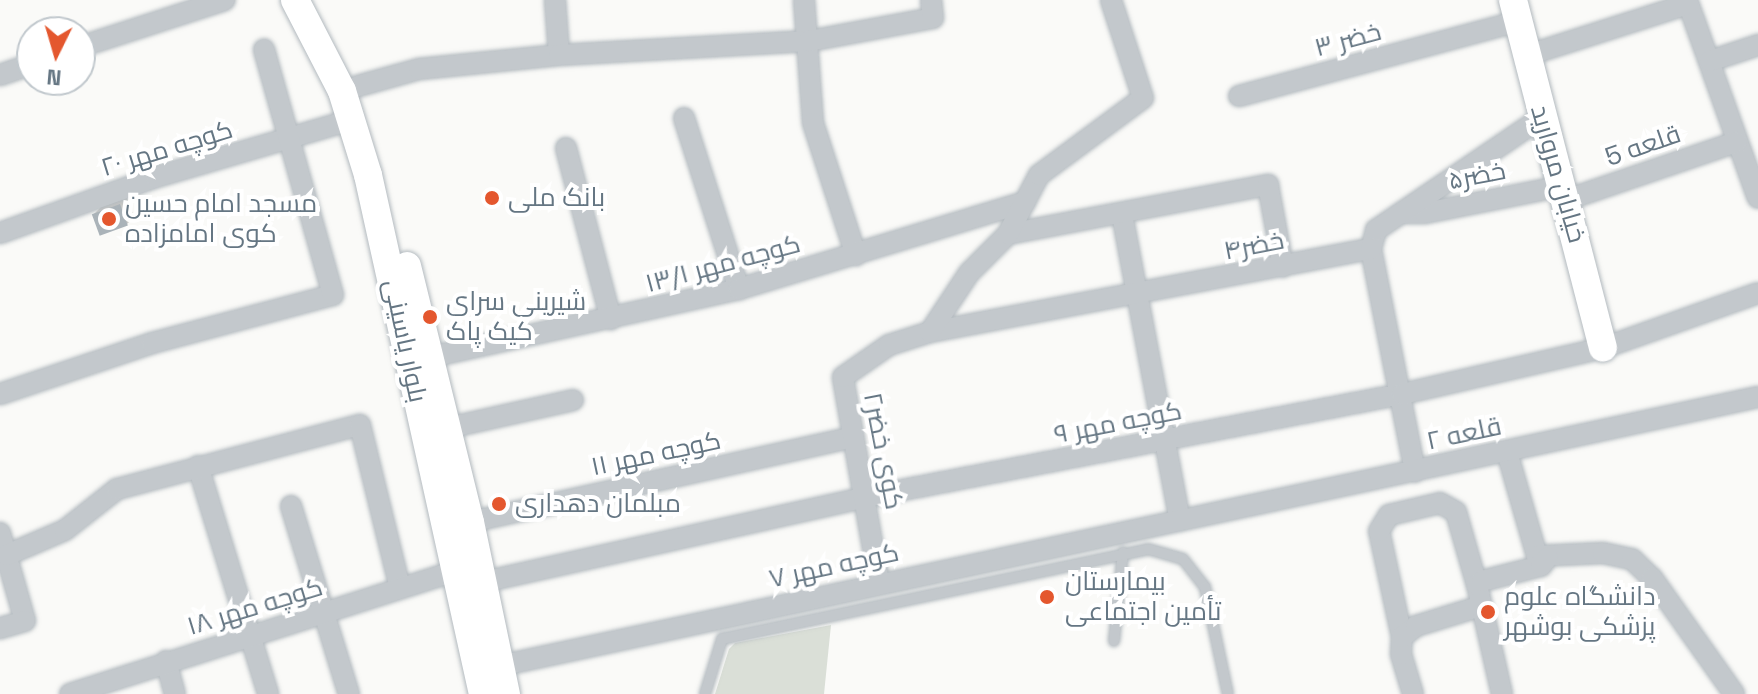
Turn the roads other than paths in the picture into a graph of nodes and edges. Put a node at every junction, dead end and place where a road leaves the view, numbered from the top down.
1 (225, 0) edge
2 (295, 0) edge
3 (316, 0) edge
4 (555, 0) edge
5 (804, 0) edge
6 (931, 0) edge
7 (1111, 0) edge
8 (1688, 2) edge
9 (1515, 11) edge
10 (809, 41) junction
11 (96, 42) edge
12 (1758, 45) edge
13 (264, 50) dead end
14 (559, 55) junction
15 (1525, 56) junction
16 (1710, 61) junction
17 (358, 86) junction
18 (1239, 96) dead end
19 (1542, 117) junction
20 (684, 118) dead end
21 (351, 120) junction
22 (290, 138) junction
23 (1736, 142) junction
24 (566, 148) dead end
25 (1564, 193) junction
26 (1758, 198) edge
27 (1025, 202) junction
28 (1401, 213) junction
29 (1122, 214) junction
30 (0, 233) edge
31 (1008, 234) junction
32 (1371, 249) junction
33 (856, 255) junction
34 (1283, 267) junction
35 (739, 289) junction
36 (1758, 293) edge
37 (1138, 296) junction
38 (611, 319) junction
39 (930, 332) junction
40 (1603, 348) junction
41 (430, 357) junction
42 (843, 377) joint
43 (0, 394) edge
44 (1402, 394) junction
45 (1758, 397) edge
46 (573, 400) dead end
47 (447, 428) junction
48 (854, 437) junction
49 (1167, 440) junction
50 (1507, 452) junction
51 (198, 466) junction
52 (1415, 472) junction
53 (866, 497) junction
54 (291, 506) dead end
55 (1180, 521) junction
56 (470, 522) junction
57 (0, 533) edge
58 (1123, 552) junction
59 (7, 555) junction
60 (1548, 557) junction
61 (456, 571) junction
62 (483, 582) junction
63 (879, 582) junction
64 (1477, 585) junction
65 (400, 588) junction
66 (1481, 606) junction
67 (324, 613) junction
68 (0, 628) edge
69 (1402, 637) junction
70 (251, 638) junction
71 (1114, 641) dead end
72 (166, 661) junction
73 (499, 666) junction
74 (75, 693) edge
75 (175, 694) edge
76 (268, 694) edge
77 (349, 694) edge
78 (483, 694) edge
79 (506, 694) edge
80 (705, 694) edge
81 (1228, 694) edge
82 (1413, 694) edge
83 (1502, 694) edge
84 (1734, 694) edge

1 - 11 street
2 - 21 main road, بلوار یاسینی
3 - 17 main road, بلوار یاسینی
4 - 14 street
5 - 10 street
6 - 10 street
7 - 27 street
8 - 15 street
8 - 16 street
9 - 15 main road, خیابان مروارید
9 - 18 street, خضر ۳
10 - 14 street
10 - 33 street
12 - 16 street
13 - 22 street
14 - 17 street
15 - 19 main road, خیابان مروارید
16 - 23 street
17 - 41 main road, بلوار یاسینی
19 - 25 main road, خیابان مروارید
19 - 28 street
20 - 35 street
21 - 22 street, کوچه مهر ۲۰
21 - 61 main road, بلوار یاسینی
22 - 30 street, کوچه مهر ۲۰
22 - 43 street
23 - 25 street, قلعه 5
23 - 26 street
24 - 38 street
25 - 28 street, خضر۵
25 - 40 main road, خیابان مروارید
27 - 31 street
27 - 33 street, کوچه مهر ۱۳/۱
28 - 32 street
29 - 31 street
29 - 34 street
29 - 37 street
31 - 39 street
32 - 34 street, خضر۴
32 - 44 street
33 - 35 street, کوچه مهر ۱۳/۱
34 - 37 street, خضر۴
35 - 38 street, کوچه مهر ۱۳/۱
36 - 40 street, کوچه مهر ۹
37 - 39 street, خضر۴
37 - 49 street
38 - 41 street, کوچه مهر ۱۳/۱
39 - 42 street, خضر۴
40 - 44 street, کوچه مهر ۹
41 - 47 main road, بلوار یاسینی
42 - 48 street, کوی خضر۲
44 - 49 street, کوچه مهر ۹
44 - 52 street
45 - 50 street, قلعه ۲
46 - 47 street
47 - 56 main road, بلوار یاسینی
48 - 53 street, کوی خضر۲
48 - 56 street, کوچه مهر ۱۱
49 - 53 street, کوچه مهر ۹
49 - 55 street
50 - 52 street, قلعه ۲
50 - 60 street
51 - 59 street
51 - 65 street
51 - 70 street
52 - 55 street, قلعه ۲
53 - 62 street, کوچه مهر ۹
53 - 63 street, کوی خضر۲
54 - 67 street
55 - 63 street, کوچه مهر ۷
56 - 62 main road, بلوار یاسینی
57 - 59 street
58 - 71 lane
58 - 80 lane
58 - 81 lane
59 - 68 street
60 - 64 street
60 - 84 street
61 - 65 street, کوچه مهر ۱۸
61 - 78 main road, بلوار یاسینی
62 - 73 main road, بلوار یاسینی
63 - 73 street, کوچه مهر ۷
64 - 66 street
64 - 69 street
65 - 67 street, کوچه مهر ۱۸
66 - 69 street
66 - 83 street
67 - 70 street, کوچه مهر ۱۸
67 - 77 street
69 - 82 street
70 - 72 street, کوچه مهر ۱۸
70 - 76 street
72 - 74 street, کوچه مهر ۱۸
72 - 75 street
73 - 79 main road, بلوار یاسینی

